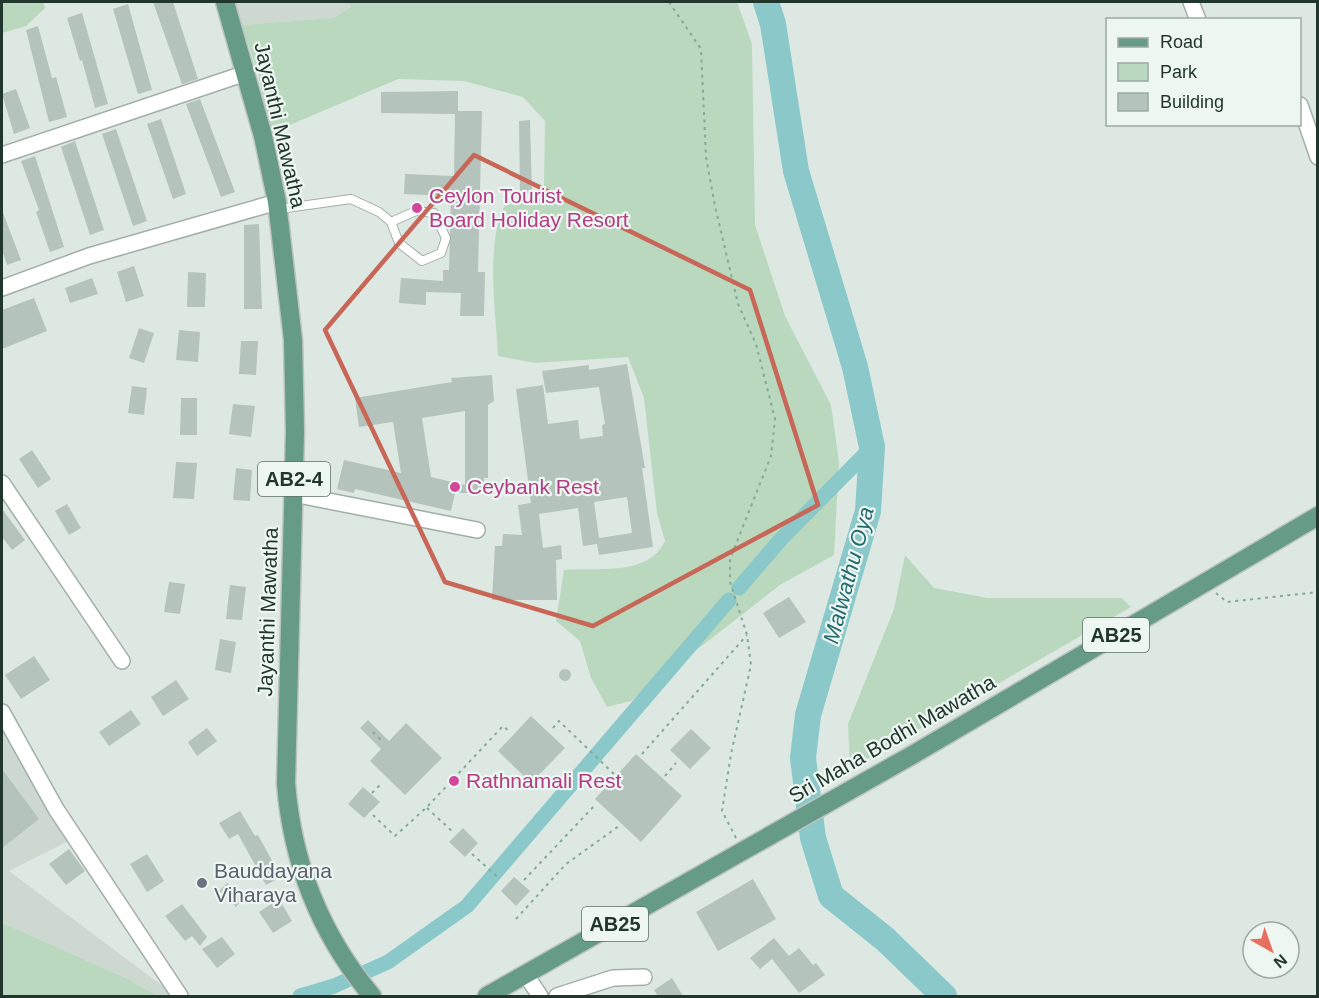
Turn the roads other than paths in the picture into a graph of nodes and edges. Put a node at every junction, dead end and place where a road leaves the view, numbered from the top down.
1 (225, 2) edge
2 (1191, 2) edge
3 (1197, 18) edge
4 (246, 73) junction
5 (1301, 111) edge
6 (2, 155) edge
7 (1317, 157) edge
8 (277, 206) junction
9 (391, 222) junction
10 (2, 288) edge
11 (2, 483) edge
12 (293, 495) junction
13 (1317, 516) edge
14 (477, 530) dead end
15 (122, 661) dead end
16 (2, 712) edge
17 (526, 975) junction
18 (644, 977) dead end
19 (180, 996) edge
20 (372, 996) edge
21 (487, 996) edge
22 (540, 996) edge
23 (557, 996) edge

1 - 4 main road, Jayanthi Mawatha / AB2-4
2 - 3 street
4 - 6 street
4 - 8 main road, Jayanthi Mawatha / AB2-4
5 - 7 street
8 - 9 lane
8 - 10 street
8 - 12 main road, Jayanthi Mawatha / AB2-4
9 - 9 lane
11 - 15 street
12 - 14 street
12 - 20 main road, Jayanthi Mawatha / AB2-4
13 - 17 main road, Sri Maha Bodhi Mawatha / AB25
16 - 19 street
17 - 21 main road, Sri Maha Bodhi Mawatha / AB25
17 - 22 street
18 - 23 street

